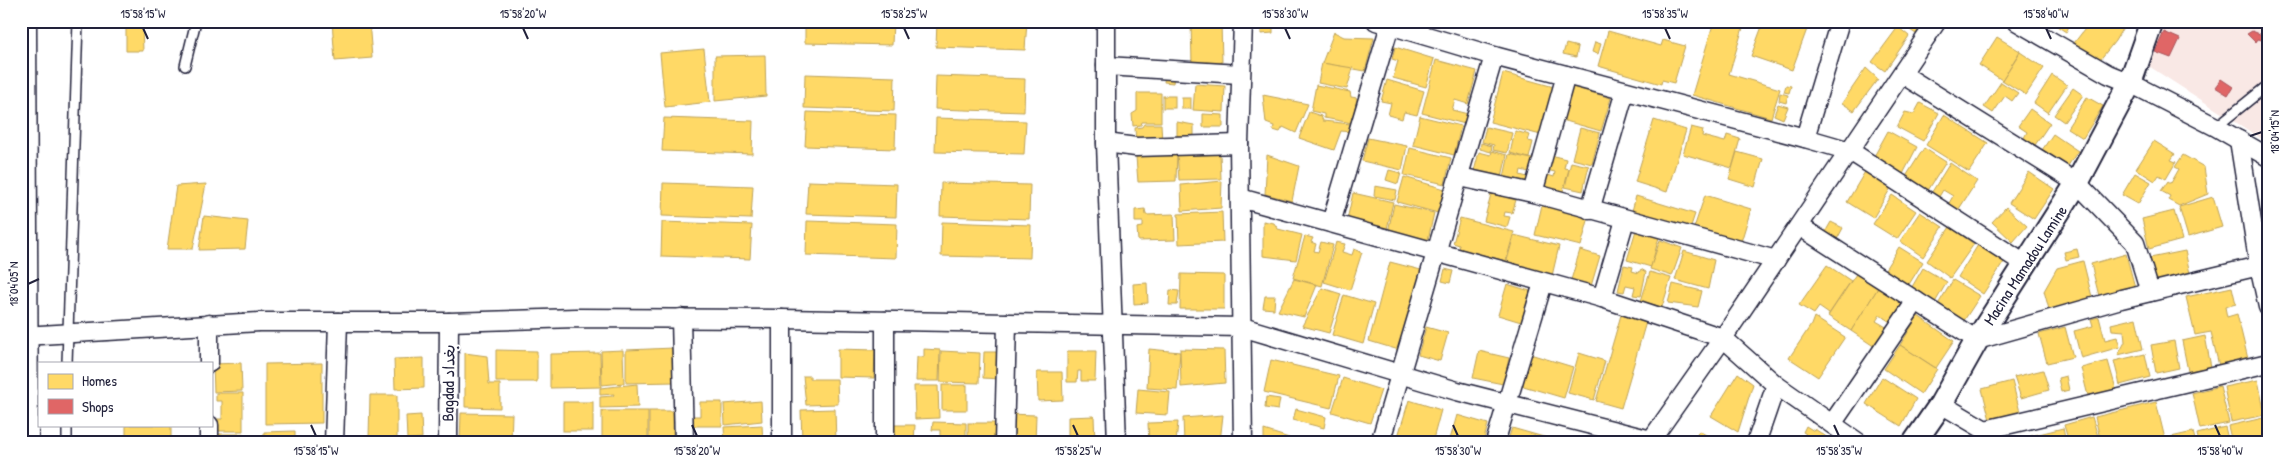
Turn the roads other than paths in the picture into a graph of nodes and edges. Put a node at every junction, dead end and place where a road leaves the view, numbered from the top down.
1 (22, 21) edge
2 (38, 21) edge
3 (78, 21) edge
4 (196, 21) edge
5 (1106, 21) edge
6 (1243, 21) edge
7 (1840, 21) edge
8 (1937, 21) edge
9 (2016, 21) edge
10 (2152, 21) edge
11 (1383, 23) edge
12 (1494, 56) junction
13 (185, 66) dead end
14 (1106, 66) junction
15 (1240, 74) junction
16 (1902, 74) junction
17 (1566, 76) junction
18 (2130, 83) junction
19 (2268, 85) edge
20 (1624, 92) junction
21 (2216, 127) junction
22 (1805, 138) junction
23 (2239, 140) junction
24 (1106, 143) junction
25 (1240, 144) junction
26 (1850, 151) junction
27 (2268, 158) edge
28 (1460, 177) junction
29 (2078, 184) junction
30 (1532, 193) junction
31 (1240, 198) junction
32 (1590, 210) junction
33 (1625, 220) junction
34 (1331, 222) junction
35 (1799, 226) junction
36 (1438, 253) junction
37 (1781, 253) junction
38 (2025, 264) junction
39 (2259, 266) junction
40 (1543, 283) junction
41 (2150, 292) junction
42 (27, 295) edge
43 (1602, 298) junction
44 (1916, 301) junction
45 (2268, 307) edge
46 (681, 318) junction
47 (782, 319) junction
48 (884, 321) junction
49 (338, 322) junction
50 (449, 322) junction
51 (1007, 322) junction
52 (208, 324) junction
53 (1113, 325) junction
54 (1242, 327) junction
55 (67, 334) junction
56 (1723, 338) junction
57 (1977, 340) junction
58 (34, 345) edge
59 (67, 362) edge
60 (209, 362) edge
61 (2268, 363) edge
62 (1400, 375) junction
63 (1776, 385) junction
64 (1941, 404) junction
65 (1508, 405) junction
66 (1832, 424) junction
67 (41, 426) edge
68 (67, 426) edge
69 (209, 426) edge
70 (1984, 430) junction
71 (1650, 441) edge
72 (337, 442) edge
73 (24, 443) edge
74 (41, 443) edge
75 (67, 443) edge
76 (209, 443) edge
77 (448, 443) edge
78 (684, 443) edge
79 (782, 443) edge
80 (885, 443) edge
81 (1004, 443) edge
82 (1118, 443) edge
83 (1243, 443) edge
84 (1380, 443) edge
85 (1495, 443) edge
86 (1756, 443) edge
87 (1859, 443) edge
88 (1914, 443) edge
89 (1997, 443) edge

1 - 42 highway
2 - 42 highway
3 - 55 lane
4 - 13 lane
5 - 14 street
6 - 15 street
7 - 22 street
8 - 16 street
9 - 18 street
10 - 18 street, Macina Mamadou Lamine
11 - 12 street
11 - 34 street
12 - 17 street
12 - 28 street
14 - 15 street
14 - 24 street
15 - 25 street
16 - 26 street
16 - 29 street
17 - 20 street
17 - 30 street
18 - 21 street
18 - 29 street, Macina Mamadou Lamine
19 - 21 lane
20 - 22 street
20 - 32 street
21 - 23 street
22 - 26 street
23 - 27 street
23 - 39 street
24 - 25 street
24 - 53 street
25 - 31 street
26 - 35 street
26 - 38 street
28 - 30 street
28 - 36 street
29 - 38 street, Macina Mamadou Lamine
29 - 41 street
30 - 32 street
31 - 34 street
31 - 54 street
32 - 33 street
33 - 37 street
33 - 43 street
34 - 36 street
35 - 37 street
35 - 44 street
36 - 40 street
36 - 62 street
37 - 56 street
38 - 57 street, Macina Mamadou Lamine
39 - 41 street
39 - 45 street
40 - 43 street
40 - 65 street
41 - 57 street
42 - 58 highway
43 - 56 street
44 - 57 street
44 - 66 street
46 - 47 street
46 - 50 street
46 - 78 street
47 - 48 street
47 - 79 street
48 - 51 street
48 - 80 street
49 - 50 street
49 - 52 street
49 - 72 street
50 - 77 street, Bagdad بغداد
51 - 53 street
51 - 81 street
52 - 55 street
52 - 60 street
53 - 54 street
53 - 82 street
54 - 62 street
54 - 83 street
55 - 58 street
55 - 59 lane
56 - 63 street
56 - 71 street
57 - 64 street, Macina Mamadou Lamine
58 - 73 highway
61 - 70 street
62 - 65 street
62 - 84 street
63 - 66 street
63 - 86 street
64 - 70 street
64 - 88 street, Macina Mamadou Lamine
65 - 71 street
65 - 85 street
66 - 87 street
67 - 74 highway
68 - 75 lane
69 - 76 street
70 - 89 street

